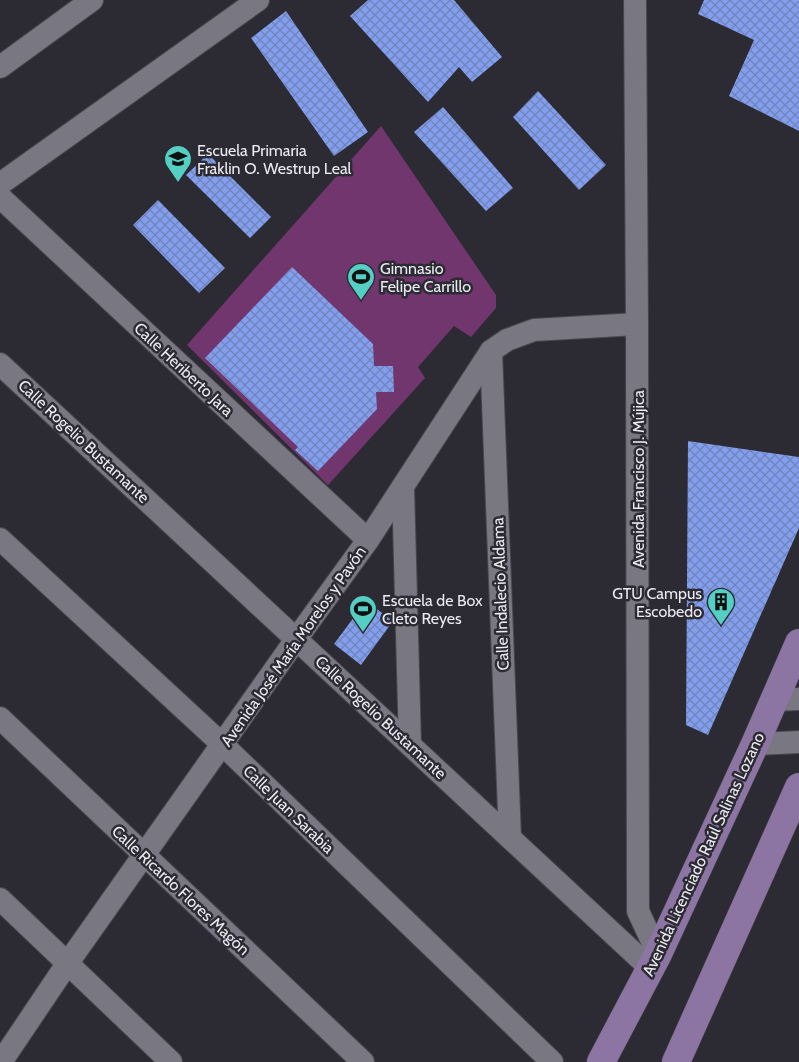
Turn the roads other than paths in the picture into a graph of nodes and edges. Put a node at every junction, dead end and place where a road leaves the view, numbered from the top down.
1 (92, 0) edge
2 (258, 0) edge
3 (635, 0) edge
4 (0, 67) edge
5 (0, 184) edge
6 (0, 198) edge
7 (637, 324) junction
8 (491, 351) junction
9 (0, 364) edge
10 (403, 487) junction
11 (0, 539) edge
12 (368, 540) junction
13 (297, 638) junction
14 (799, 643) edge
15 (787, 699) edge
16 (0, 718) edge
17 (799, 742) edge
18 (410, 744) junction
19 (755, 744) junction
20 (222, 745) junction
21 (799, 787) edge
22 (510, 838) junction
23 (144, 855) junction
24 (0, 899) edge
25 (654, 961) junction
26 (67, 964) junction
27 (2, 1057) edge
28 (171, 1062) edge
29 (363, 1062) edge
30 (552, 1062) edge
31 (601, 1062) edge
32 (676, 1062) edge

1 - 4 street
2 - 5 street
3 - 7 street, Avenida Francisco J. Mújica
6 - 12 street, Calle Heriberto Jara
7 - 8 street, Avenida José María Morelos y Pavón
7 - 25 street, Avenida Francisco J. Mújica
8 - 10 street, Avenida José María Morelos y Pavón
8 - 22 street, Calle Indalecio Aldama
9 - 13 street, Calle Rogelio Bustamante
10 - 12 street, Avenida José María Morelos y Pavón
10 - 18 street
11 - 20 street, Calle Juan Sarabia
12 - 13 street, Avenida José María Morelos y Pavón
13 - 18 street, Calle Rogelio Bustamante
13 - 20 street, Avenida José María Morelos y Pavón
14 - 15 main road, Avenida Licenciado Raúl Salinas Lozano
15 - 19 main road, Avenida Licenciado Raúl Salinas Lozano
16 - 23 street, Calle Ricardo Flores Magón
17 - 19 street
18 - 22 street, Calle Rogelio Bustamante
19 - 25 main road, Avenida Licenciado Raúl Salinas Lozano
20 - 23 street, Avenida José María Morelos y Pavón
20 - 30 street, Calle Juan Sarabia
21 - 32 main road
22 - 25 street, Calle Rogelio Bustamante
23 - 26 street, Avenida José María Morelos y Pavón
23 - 29 street, Calle Ricardo Flores Magón
24 - 26 street
25 - 31 main road, Avenida Licenciado Raúl Salinas Lozano
26 - 27 street, Avenida José María Morelos y Pavón
26 - 28 street

